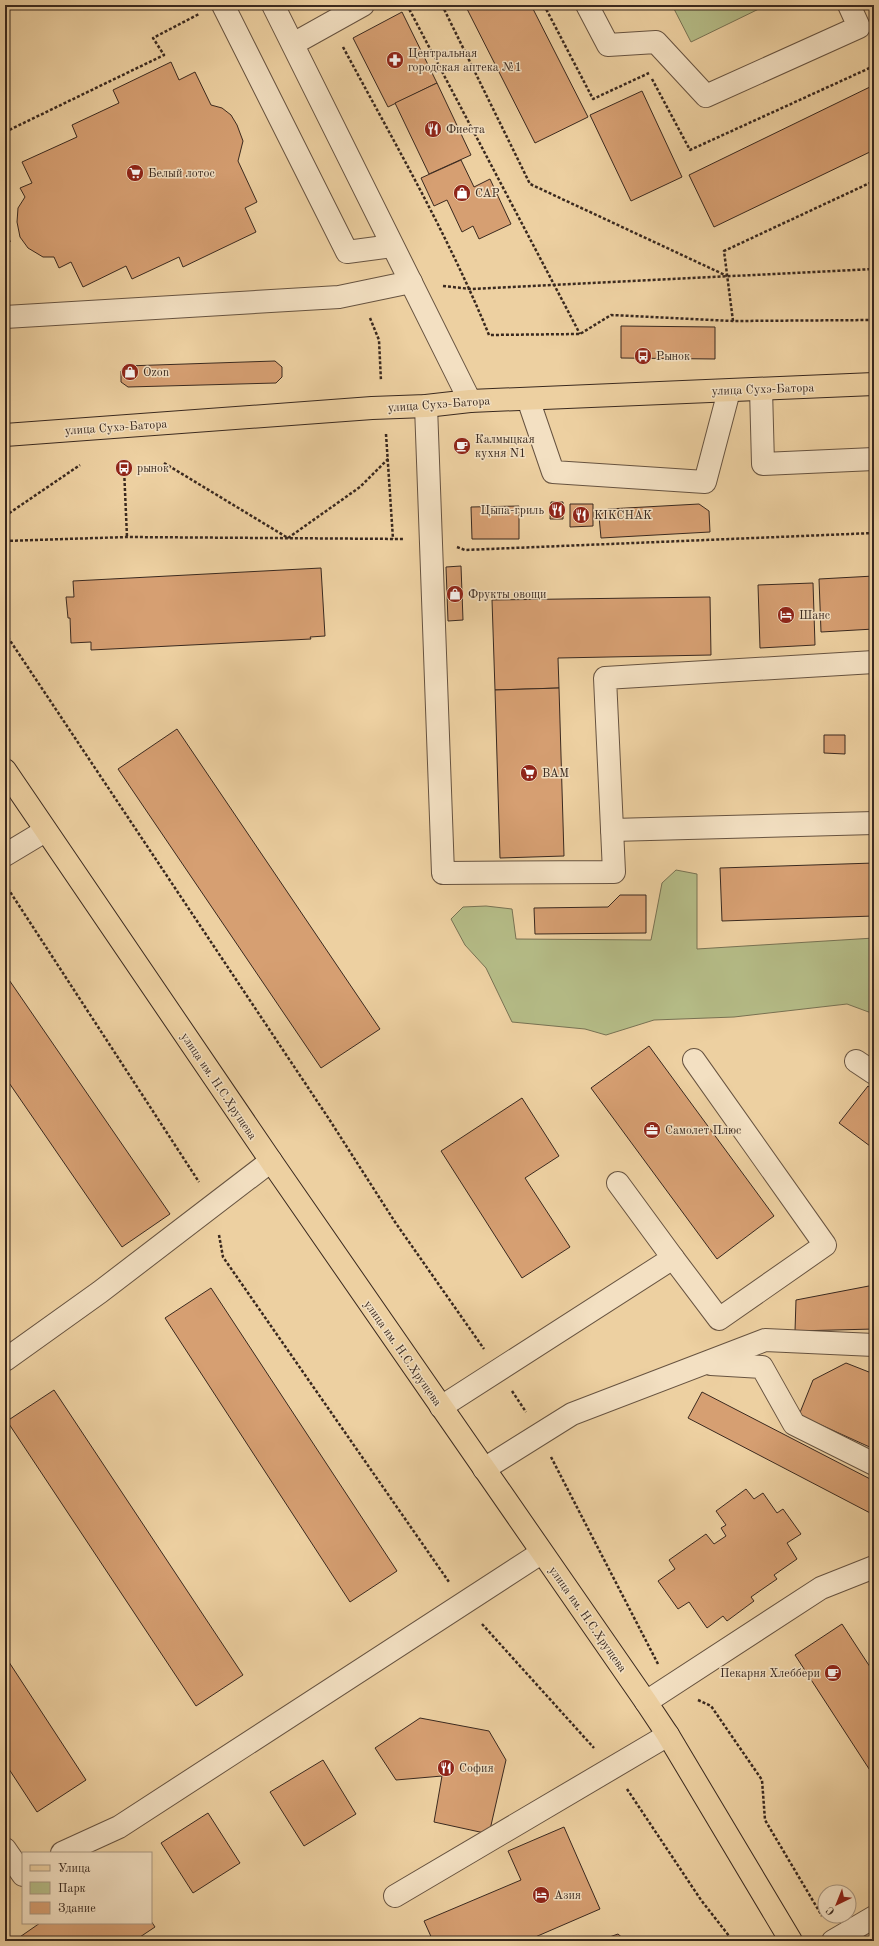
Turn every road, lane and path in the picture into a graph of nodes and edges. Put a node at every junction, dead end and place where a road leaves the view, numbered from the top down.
1 (273, 5) edge
2 (363, 5) edge
3 (407, 5) edge
4 (442, 5) edge
5 (587, 5) edge
6 (849, 5) edge
7 (214, 8) edge
8 (330, 24) junction
9 (293, 44) junction
10 (5, 132) edge
11 (874, 180) edge
12 (5, 230) edge
13 (5, 245) edge
14 (392, 246) junction
15 (874, 269) edge
16 (728, 276) junction
17 (411, 282) junction
18 (554, 285) junction
19 (471, 289) junction
20 (360, 292) junction
21 (5, 317) edge
22 (874, 320) edge
23 (734, 321) junction
24 (580, 334) junction
25 (874, 384) edge
26 (761, 389) junction
27 (729, 390) junction
28 (528, 399) junction
29 (470, 401) junction
30 (426, 406) junction
31 (383, 407) junction
32 (5, 435) edge
33 (389, 458) junction
34 (874, 460) edge
35 (164, 463) dead end
36 (80, 465) dead end
37 (124, 468) dead end
38 (5, 516) edge
39 (874, 533) edge
40 (127, 537) junction
41 (288, 538) junction
42 (431, 538) junction
43 (393, 539) junction
44 (5, 541) edge
45 (5, 633) edge
46 (874, 662) edge
47 (5, 770) edge
48 (874, 823) edge
49 (612, 830) junction
50 (45, 831) junction
51 (5, 855) edge
52 (5, 884) edge
53 (694, 1060) dead end
54 (856, 1061) dead end
55 (874, 1073) edge
56 (271, 1161) junction
57 (618, 1183) dead end
58 (214, 1205) junction
59 (673, 1258) junction
60 (874, 1345) edge
61 (5, 1360) edge
62 (704, 1364) junction
63 (498, 1370) junction
64 (440, 1407) junction
65 (540, 1434) junction
66 (874, 1464) edge
67 (484, 1469) junction
68 (541, 1552) junction
69 (874, 1566) edge
70 (464, 1604) junction
71 (670, 1687) junction
72 (646, 1702) junction
73 (668, 1735) junction
74 (612, 1768) junction
75 (5, 1849) edge
76 (64, 1852) edge
77 (22, 1874) edge
78 (395, 1896) dead end
79 (874, 1917) edge
80 (835, 1940) edge
81 (733, 1941) edge
82 (791, 1941) edge

1 - 9 street
2 - 8 street
3 - 18 path
4 - 16 path
5 - 6 street
7 - 10 path
7 - 14 street
8 - 9 street
8 - 19 path
9 - 14 street
11 - 16 path
12 - 13 path
14 - 17 street
15 - 16 path
16 - 18 path
16 - 23 path
17 - 19 path
17 - 20 street
17 - 29 street
18 - 19 path
18 - 24 path
19 - 24 path
20 - 21 street
20 - 31 path
22 - 23 path
23 - 24 path
25 - 26 main road, улица Сухэ-Батора
26 - 27 main road, улица Сухэ-Батора
26 - 34 street
27 - 28 main road, улица Сухэ-Батора
27 - 28 street
28 - 29 main road, улица Сухэ-Батора
29 - 30 main road, улица Сухэ-Батора
30 - 31 main road, улица Сухэ-Батора
30 - 42 street
31 - 32 main road, улица Сухэ-Батора
31 - 33 path
33 - 41 path
33 - 43 path
35 - 41 path
36 - 38 path
37 - 40 path
39 - 42 path
40 - 41 path
40 - 44 path
41 - 43 path
42 - 43 path
42 - 49 street
45 - 63 path
46 - 49 street
47 - 50 main road, улица им. Н.С.Хрущева
48 - 49 street
50 - 51 street
50 - 56 main road, улица им. Н.С.Хрущева
52 - 58 path
53 - 59 street
54 - 55 street
56 - 58 street
56 - 64 main road, улица им. Н.С.Хрущева
57 - 59 street
58 - 61 street
58 - 70 path
59 - 63 street
60 - 62 street
62 - 65 street
62 - 66 street
63 - 64 street
63 - 65 path
64 - 67 main road, улица им. Н.С.Хрущева
65 - 67 street
65 - 71 path
67 - 68 main road, улица им. Н.С.Хрущева
68 - 70 street
68 - 72 main road, улица им. Н.С.Хрущева
69 - 71 street
70 - 74 path
70 - 76 street
71 - 72 street
71 - 80 path
72 - 73 main road, улица им. Н.С.Хрущева
73 - 74 street
73 - 82 main road, улица им. Н.С.Хрущева
74 - 78 street
74 - 81 path
75 - 77 street
79 - 80 street

